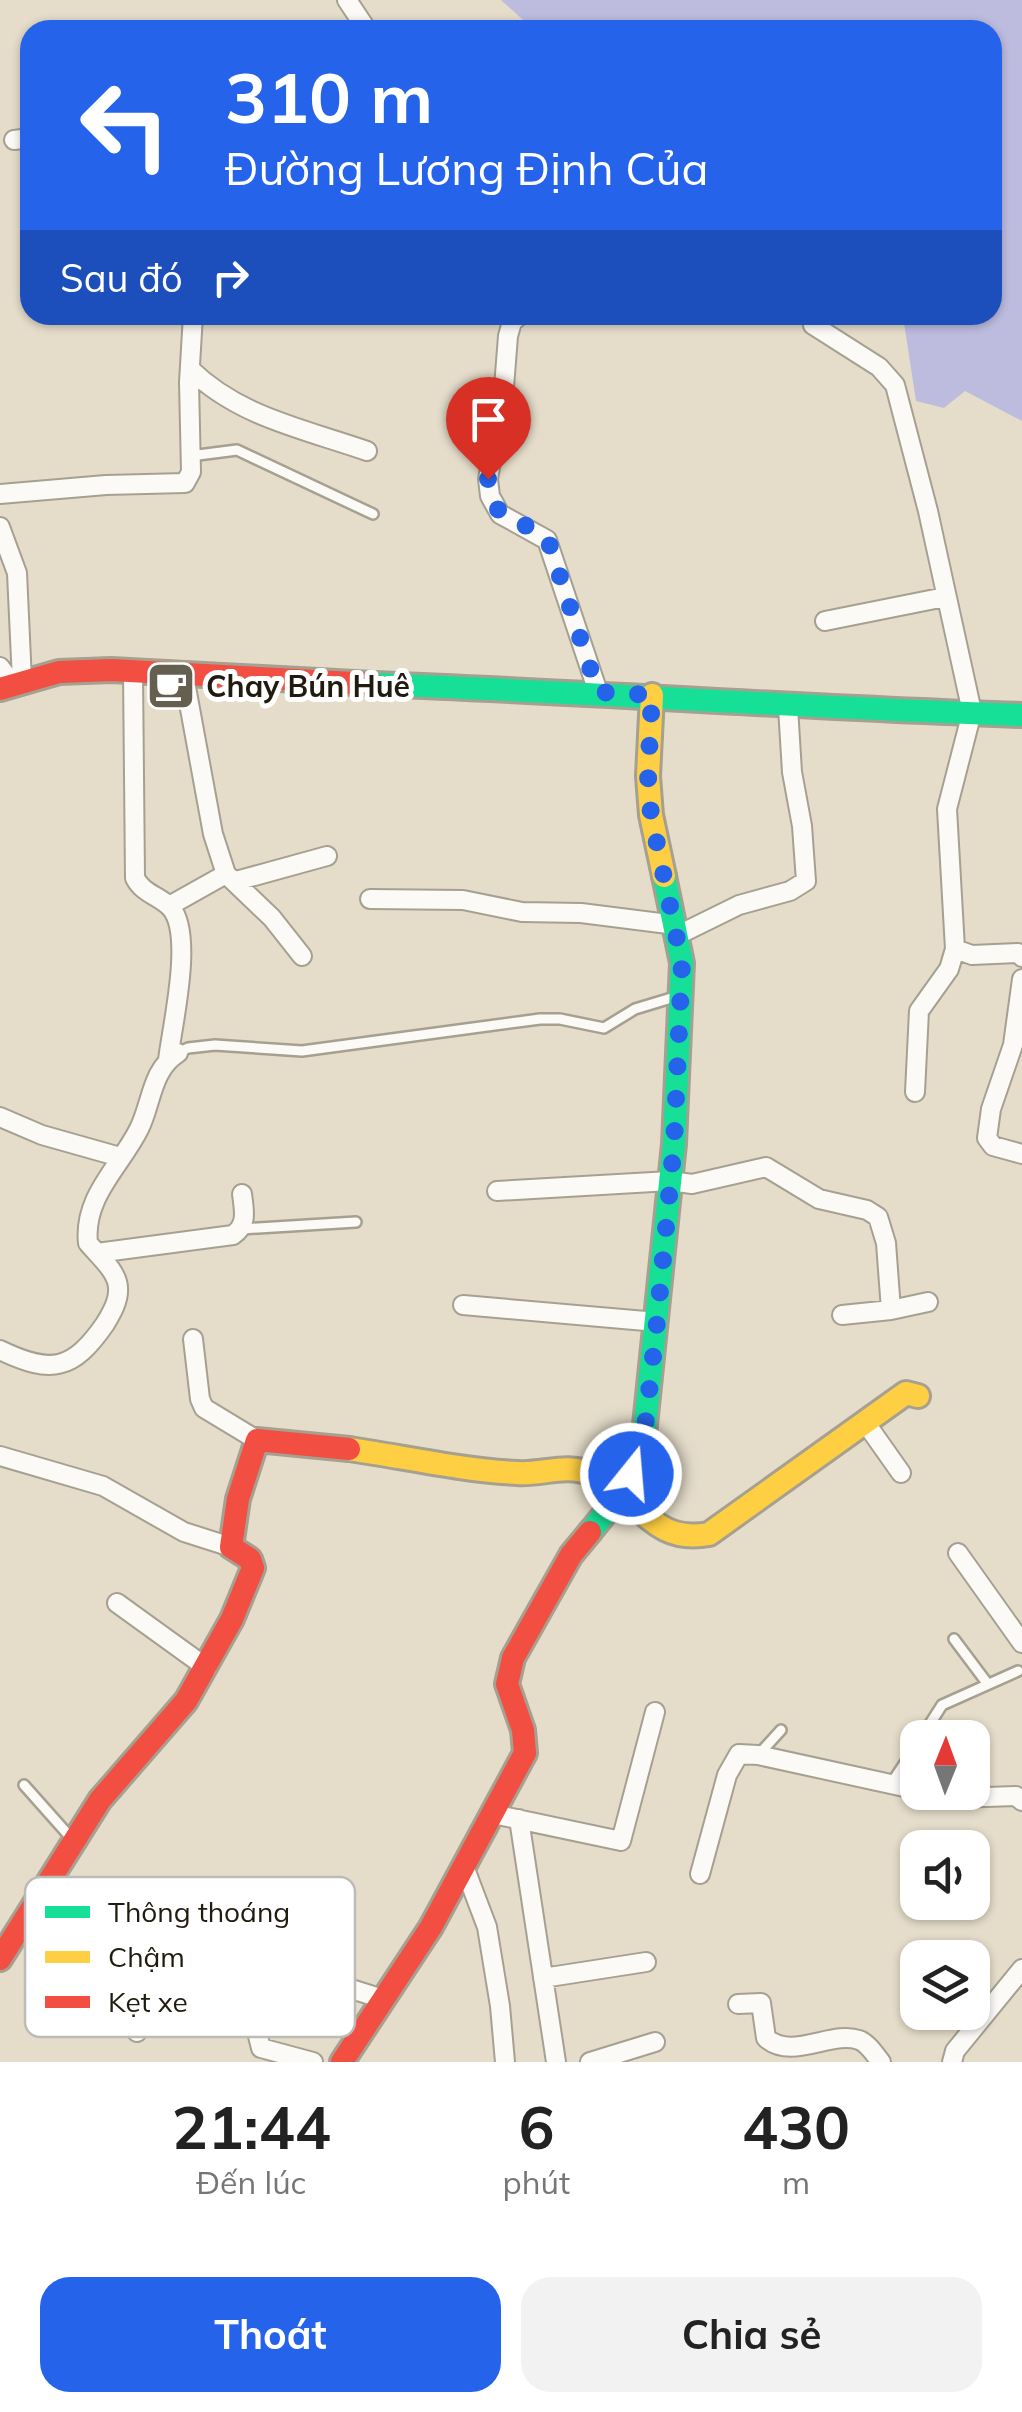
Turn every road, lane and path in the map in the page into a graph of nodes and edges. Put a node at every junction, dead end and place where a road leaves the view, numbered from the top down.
1 (192, 325) edge
2 (511, 325) edge
3 (814, 325) edge
4 (190, 369) junction
5 (367, 451) dead end
6 (190, 456) junction
7 (0, 494) edge
8 (373, 514) dead end
9 (0, 527) edge
10 (945, 597) junction
11 (825, 620) dead end
12 (133, 672) junction
13 (184, 676) junction
14 (9, 681) edge
15 (598, 692) junction
16 (652, 695) junction
17 (788, 707) junction
18 (972, 712) junction
19 (1022, 714) edge
20 (327, 856) dead end
21 (231, 878) junction
22 (370, 899) dead end
23 (169, 906) junction
24 (677, 930) junction
25 (955, 949) junction
26 (302, 956) dead end
27 (1022, 957) edge
28 (1022, 979) edge
29 (680, 995) junction
30 (173, 1056) junction
31 (916, 1092) dead end
32 (0, 1117) edge
33 (1022, 1154) edge
34 (120, 1157) junction
35 (670, 1181) junction
36 (496, 1191) dead end
37 (242, 1194) dead end
38 (356, 1222) dead end
39 (241, 1230) junction
40 (97, 1253) junction
41 (928, 1302) dead end
42 (463, 1305) dead end
43 (891, 1310) junction
44 (842, 1316) dead end
45 (657, 1322) junction
46 (193, 1339) dead end
47 (0, 1350) edge
48 (918, 1396) dead end
49 (866, 1422) junction
50 (258, 1440) junction
51 (0, 1456) edge
52 (901, 1473) dead end
53 (620, 1495) junction
54 (231, 1547) junction
55 (958, 1553) dead end
56 (117, 1604) dead end
57 (1019, 1633) edge
58 (954, 1638) dead end
59 (207, 1668) junction
60 (1018, 1671) dead end
61 (988, 1684) junction
62 (655, 1712) dead end
63 (932, 1720) edge
64 (781, 1730) dead end
65 (758, 1755) junction
66 (900, 1771) edge
67 (892, 1784) junction
68 (24, 1786) dead end
69 (900, 1786) edge
70 (990, 1797) edge
71 (1022, 1801) edge
72 (494, 1814) junction
73 (519, 1819) junction
74 (74, 1840) junction
75 (464, 1869) junction
76 (700, 1874) dead end
77 (51, 1877) edge
78 (25, 1918) edge
79 (0, 1959) edge
80 (646, 1962) dead end
81 (1022, 1970) edge
82 (543, 1978) junction
83 (355, 1990) edge
84 (383, 1999) junction
85 (738, 2004) dead end
86 (259, 2037) edge
87 (655, 2042) dead end
88 (313, 2062) edge
89 (342, 2062) edge
90 (505, 2062) edge
91 (556, 2062) edge
92 (590, 2062) edge
93 (881, 2062) edge
94 (953, 2062) edge

1 - 4 street
2 - 15 street
3 - 10 street
4 - 5 street
4 - 6 street
6 - 7 street
6 - 8 lane
9 - 14 street
10 - 11 street
10 - 18 street
12 - 13 street
12 - 14 street
12 - 23 street
13 - 15 street
13 - 21 street
15 - 16 street
16 - 17 street
16 - 24 street
17 - 18 street
17 - 24 street
18 - 19 street
18 - 25 street
20 - 21 street
21 - 23 street
21 - 26 street
22 - 24 street
23 - 30 street
24 - 29 street
25 - 27 street
25 - 31 street
28 - 33 street
29 - 30 lane
29 - 35 street
30 - 34 street
32 - 34 street
34 - 40 street
35 - 36 street
35 - 43 street
35 - 45 street
37 - 39 street
38 - 39 lane
39 - 40 street
40 - 47 street
41 - 43 street
42 - 45 street
43 - 44 street
45 - 53 street
46 - 50 street
48 - 49 street
49 - 52 street
49 - 53 street
50 - 53 street
50 - 54 street
51 - 54 street
53 - 72 street
54 - 59 street
55 - 57 street
56 - 59 street
58 - 61 lane
59 - 74 street
60 - 61 lane
61 - 63 lane
62 - 73 street
64 - 65 lane
65 - 67 street
65 - 76 street
66 - 67 lane
67 - 69 street
68 - 74 lane
70 - 71 street
72 - 73 street
72 - 75 street
73 - 82 street
74 - 77 street
75 - 84 street
75 - 90 street
78 - 79 street
80 - 82 street
81 - 94 street
82 - 91 street
83 - 84 street
84 - 89 street
85 - 93 street
86 - 88 street
87 - 92 street

